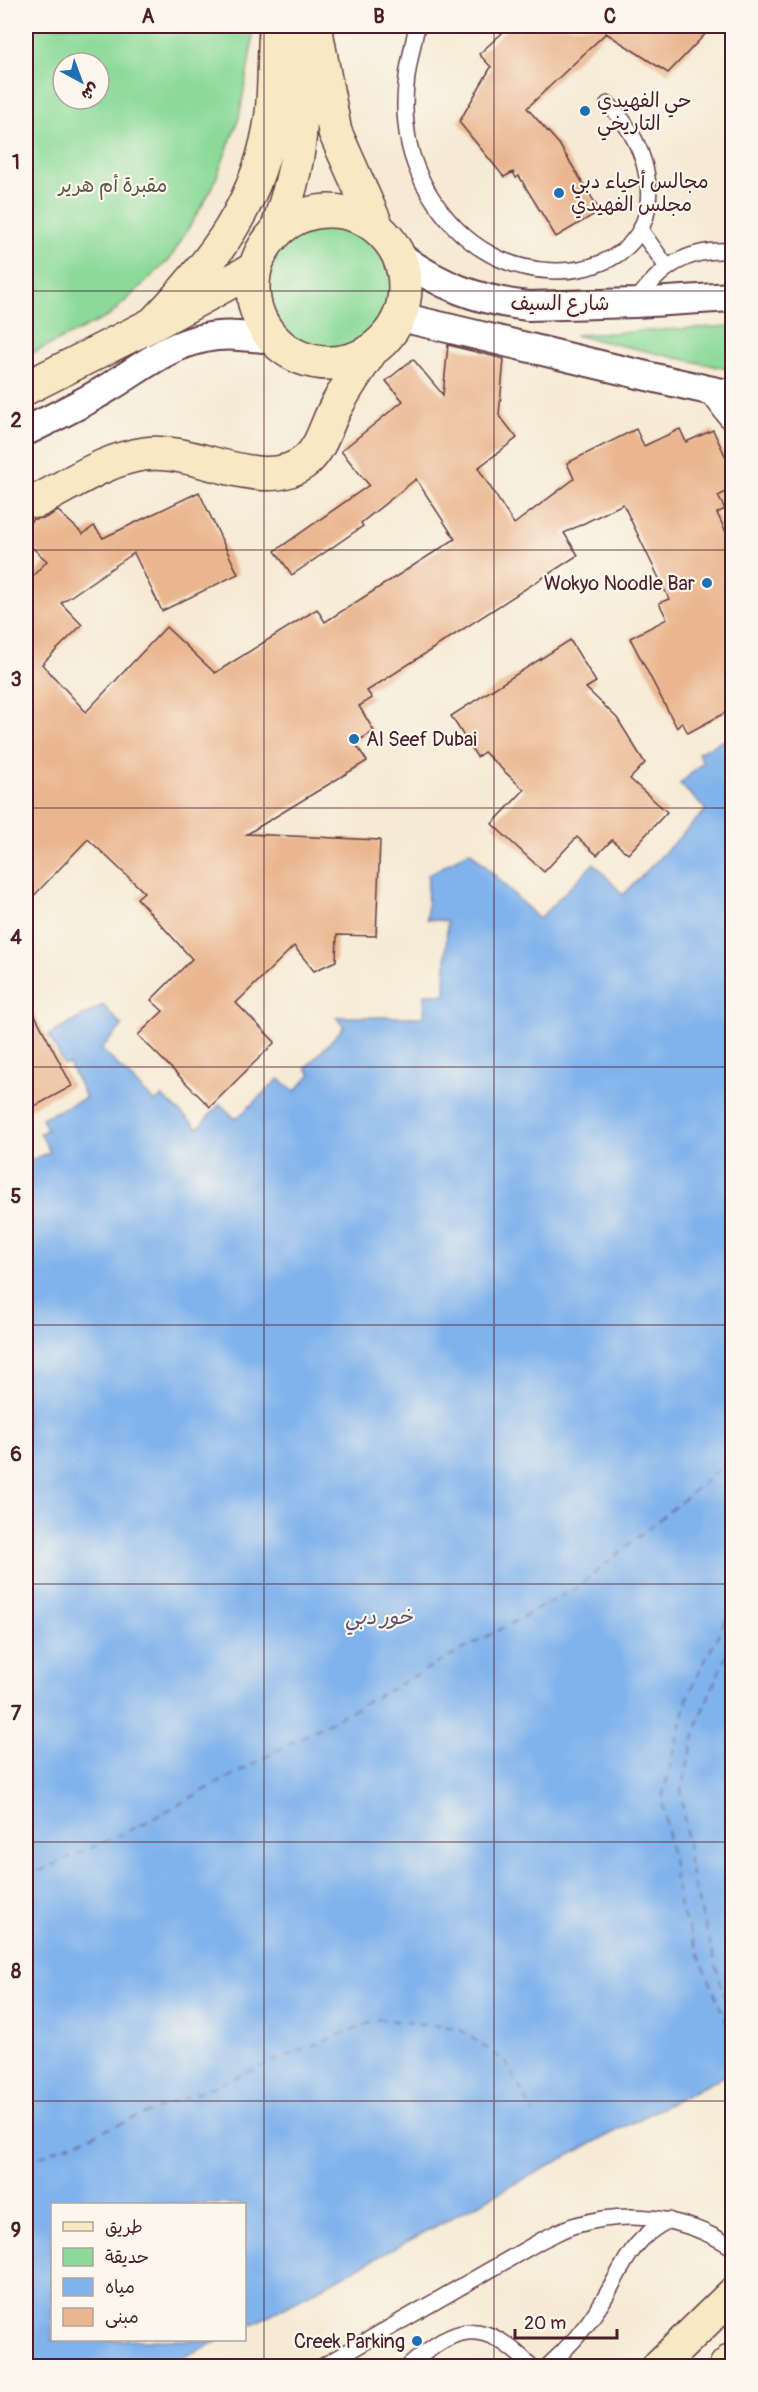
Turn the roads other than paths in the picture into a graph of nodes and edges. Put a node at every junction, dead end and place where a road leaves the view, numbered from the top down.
1 (276, 26) edge
2 (291, 26) edge
3 (315, 26) edge
4 (417, 26) edge
5 (608, 104) dead end
6 (378, 229) junction
7 (641, 231) junction
8 (276, 233) junction
9 (732, 251) edge
10 (399, 256) junction
11 (667, 267) junction
12 (254, 269) junction
13 (732, 297) edge
14 (635, 303) junction
15 (400, 317) junction
16 (153, 324) junction
17 (283, 347) junction
18 (371, 351) junction
19 (26, 388) edge
20 (704, 388) junction
21 (732, 394) edge
22 (327, 424) junction
23 (732, 426) edge
24 (26, 431) edge
25 (36, 501) dead end
26 (669, 2220) junction
27 (732, 2247) edge
28 (732, 2295) edge
29 (732, 2360) edge
30 (323, 2367) edge
31 (409, 2367) edge
32 (531, 2367) edge
33 (548, 2367) edge
34 (660, 2367) edge
35 (726, 2367) edge

1 - 16 street
2 - 8 street
3 - 6 street
4 - 7 lane
5 - 7 lane
6 - 8 street
6 - 10 street
7 - 11 lane
8 - 12 street
9 - 11 lane
10 - 14 street, شارع السيف
10 - 15 street
11 - 14 lane
12 - 16 street
12 - 17 street
13 - 14 street, شارع السيف
15 - 18 street
15 - 20 street, شارع السيف
16 - 19 street
17 - 18 street
17 - 22 street
17 - 24 street
18 - 22 street
20 - 21 street, شارع السيف
20 - 23 lane
22 - 25 street
26 - 27 lane
26 - 30 lane
26 - 33 lane
28 - 34 street
29 - 35 street
31 - 32 lane

